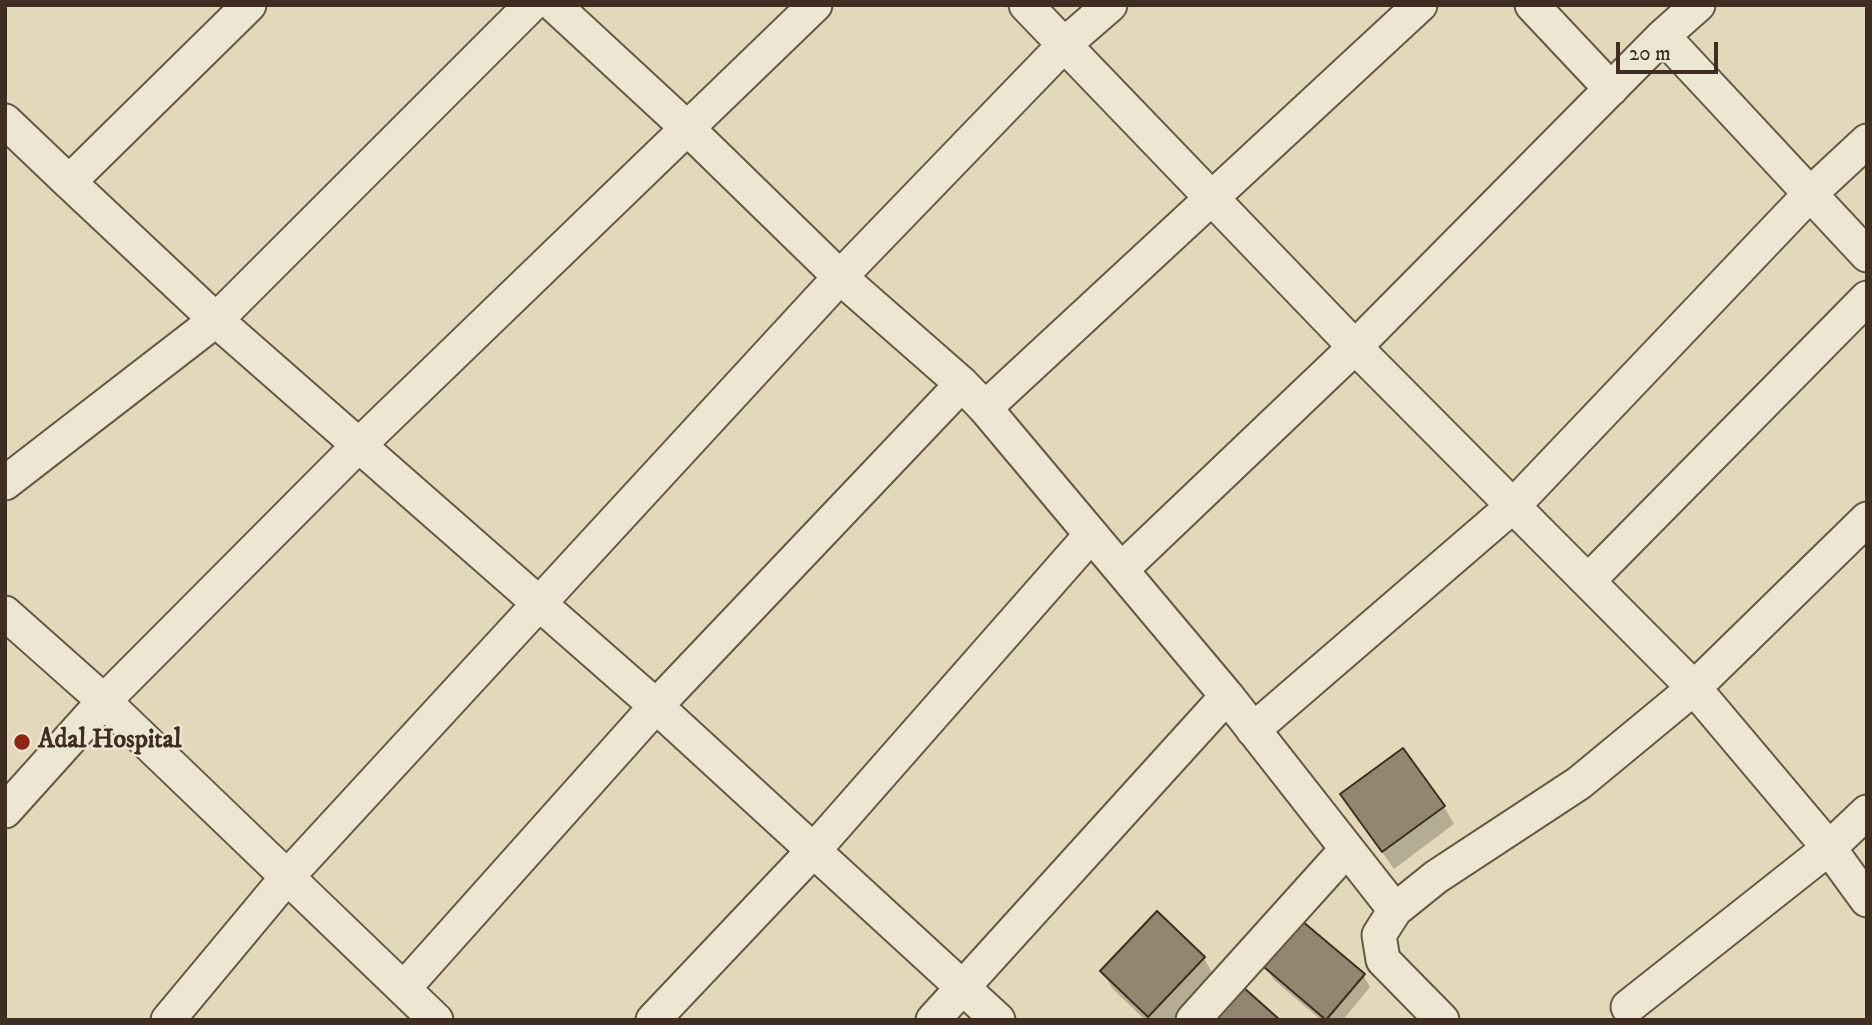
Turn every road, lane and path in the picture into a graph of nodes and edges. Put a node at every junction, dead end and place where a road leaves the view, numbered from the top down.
1 (249, 5) edge
2 (531, 5) edge
3 (554, 5) edge
4 (815, 5) edge
5 (1026, 5) edge
6 (1110, 5) edge
7 (1420, 5) edge
8 (1532, 5) edge
9 (1698, 5) edge
10 (1664, 36) junction
11 (1065, 44) junction
12 (1611, 89) junction
13 (5, 121) edge
14 (686, 127) junction
15 (1867, 141) edge
16 (69, 182) junction
17 (1811, 193) junction
18 (1213, 198) junction
19 (1867, 255) edge
20 (840, 277) junction
21 (1867, 298) edge
22 (216, 320) junction
23 (1355, 347) junction
24 (962, 384) junction
25 (985, 408) junction
26 (358, 446) junction
27 (5, 482) edge
28 (1514, 505) junction
29 (1867, 519) edge
30 (1091, 535) junction
31 (1122, 569) junction
32 (1588, 580) junction
33 (539, 603) junction
34 (5, 613) edge
35 (1693, 688) junction
36 (1227, 696) junction
37 (104, 701) junction
38 (656, 706) junction
39 (1253, 730) junction
40 (5, 811) edge
41 (1867, 812) edge
42 (1829, 848) junction
43 (1347, 849) junction
44 (814, 850) junction
45 (288, 876) junction
46 (1867, 900) edge
47 (1395, 910) junction
48 (404, 988) junction
49 (962, 988) junction
50 (1628, 1007) dead end
51 (168, 1020) edge
52 (436, 1020) edge
53 (653, 1020) edge
54 (933, 1020) edge
55 (998, 1020) edge
56 (1193, 1020) edge
57 (1442, 1020) edge

1 - 16 street
2 - 22 street
3 - 14 street
4 - 14 street
5 - 11 street
6 - 11 street
7 - 18 street
8 - 12 street
9 - 10 street
10 - 12 street
10 - 17 street
11 - 18 street
11 - 20 street
12 - 23 street
13 - 16 street
14 - 20 street
14 - 26 street
15 - 17 street
16 - 22 street
17 - 19 street
17 - 28 street
18 - 23 street
18 - 25 street
20 - 24 street
20 - 33 street
21 - 32 street
22 - 26 street
22 - 27 street
23 - 28 street
23 - 31 street
24 - 25 street
24 - 38 street
25 - 30 street
26 - 33 street
26 - 37 street
28 - 32 street
28 - 39 street
29 - 35 street
30 - 31 street
30 - 44 street
31 - 36 street
32 - 35 street
33 - 38 street
33 - 45 street
34 - 37 street
35 - 42 street
35 - 47 street
36 - 39 street
36 - 49 street
37 - 40 street
37 - 45 street
38 - 44 street
38 - 48 street
39 - 43 street
41 - 42 street
42 - 46 street
42 - 50 street
43 - 47 street
43 - 56 street
44 - 49 street
44 - 53 street
45 - 48 street
45 - 51 street
47 - 57 street
48 - 52 street
49 - 54 street
49 - 55 street

